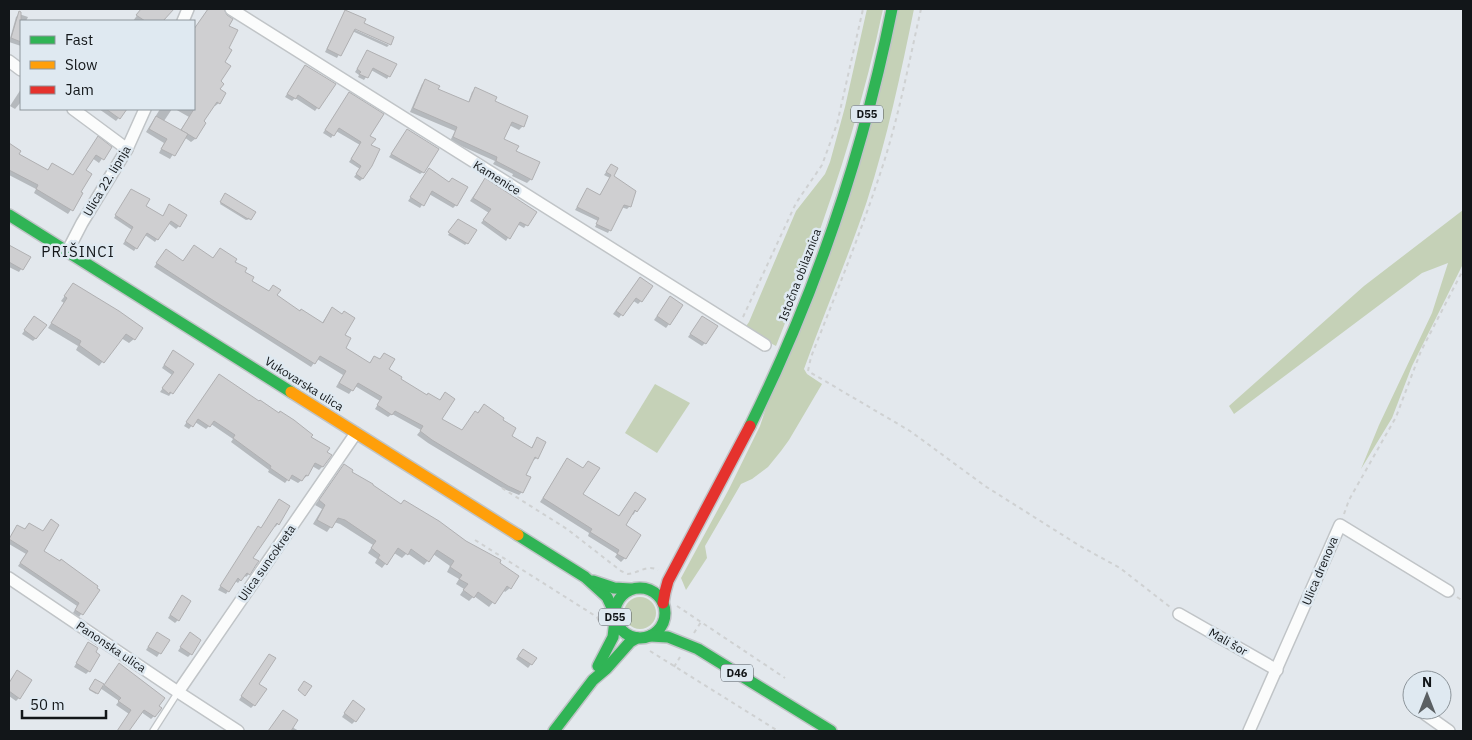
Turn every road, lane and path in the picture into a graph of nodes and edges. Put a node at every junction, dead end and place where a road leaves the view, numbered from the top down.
1 (231, 9) edge
2 (863, 9) edge
3 (892, 9) edge
4 (921, 9) edge
5 (9, 61) edge
6 (20, 69) edge
7 (73, 110) edge
8 (145, 110) edge
9 (127, 150) junction
10 (9, 215) edge
11 (67, 252) junction
12 (1463, 270) edge
13 (738, 329) junction
14 (765, 346) dead end
15 (356, 433) junction
16 (502, 488) dead end
17 (1340, 525) junction
18 (691, 534) junction
19 (657, 574) junction
20 (585, 577) junction
21 (9, 578) edge
22 (636, 588) junction
23 (1448, 591) dead end
24 (676, 603) dead end
25 (664, 609) junction
26 (1180, 614) joint
27 (615, 616) junction
28 (650, 636) junction
29 (637, 638) junction
30 (698, 650) junction
31 (1277, 670) junction
32 (785, 678) dead end
33 (593, 680) junction
34 (178, 692) junction
35 (1433, 720) edge
36 (153, 731) edge
37 (238, 731) edge
38 (554, 731) edge
39 (830, 731) edge
40 (1250, 731) edge
41 (1449, 731) edge

1 - 13 street, Kamenice
2 - 13 path
3 - 18 main road, Istočna obilaznica / D55
4 - 26 path
5 - 6 street
7 - 9 street
8 - 9 street, Ulica 22. lipnja
9 - 11 street, Ulica 22. lipnja
10 - 11 main road, Vukovarska ulica
11 - 15 main road, Vukovarska ulica
12 - 17 path
13 - 14 street, Kamenice
15 - 20 main road, Vukovarska ulica
15 - 34 street, Ulica suncokreta
16 - 19 path
17 - 23 street, Ulica drenova
17 - 31 street, Ulica drenova
18 - 19 main road, Istočna obilaznica / D55
18 - 25 main road, Istočna obilaznica / D55
19 - 22 main road, Istočna obilaznica / D55
20 - 22 main road, Vukovarska ulica
20 - 27 main road, Vukovarska ulica
21 - 34 street, Panonska ulica
22 - 25 main road
22 - 27 main road, D55
24 - 32 path
25 - 28 main road, D55
25 - 30 main road, D46
26 - 31 street, Mali šor
27 - 29 main road, D55
27 - 33 main road, D55
28 - 29 main road, D55
28 - 30 main road, D46
29 - 33 main road, D55
30 - 39 main road, D46
31 - 40 street, Ulica drenova
33 - 38 main road, D55
34 - 36 lane
34 - 37 street, Panonska ulica
35 - 41 street

